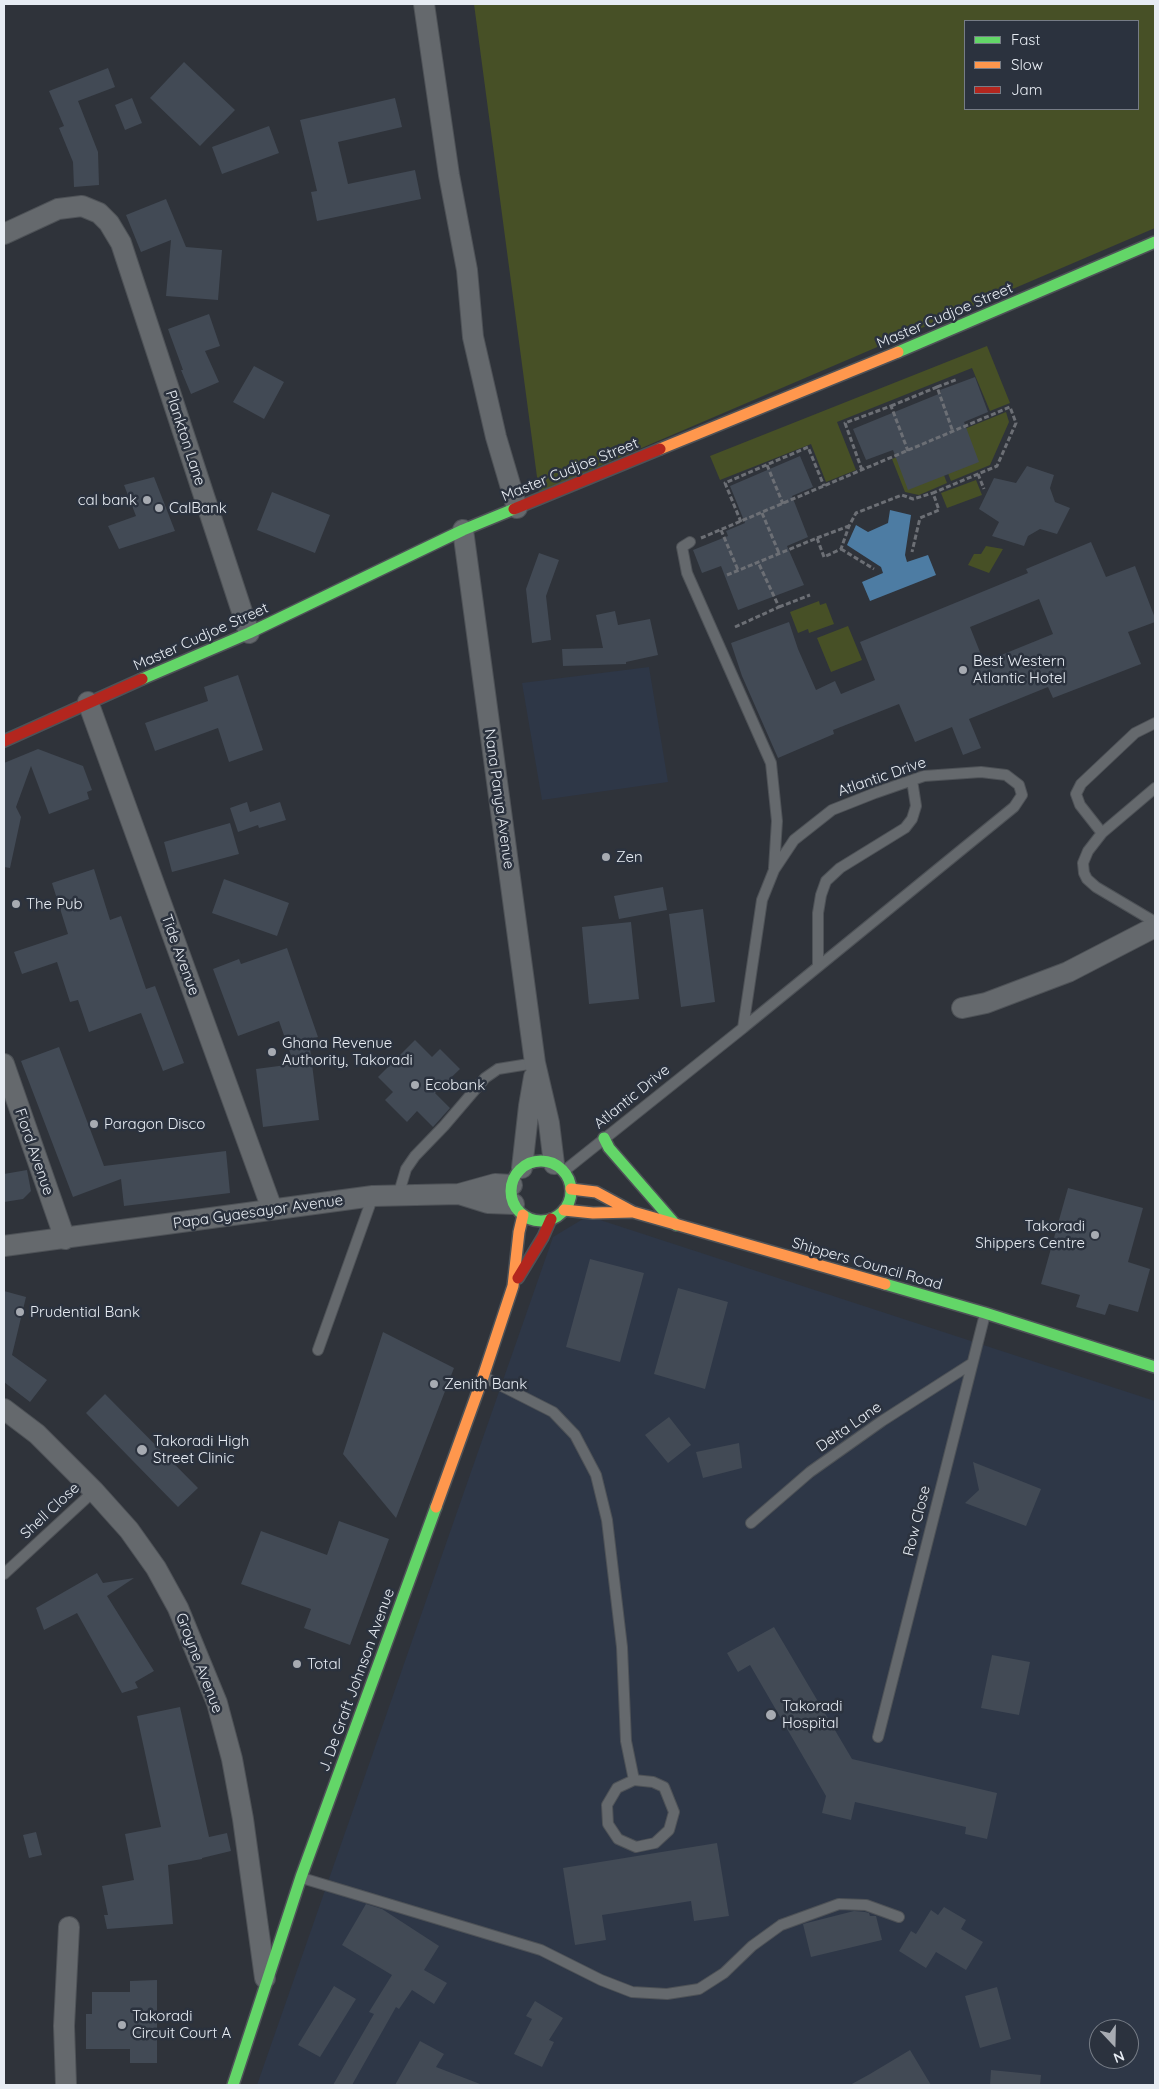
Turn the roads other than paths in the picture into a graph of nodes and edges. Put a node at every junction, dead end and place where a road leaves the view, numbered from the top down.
1 (424, 4) edge
2 (4, 234) edge
3 (1155, 242) edge
4 (517, 508) junction
5 (463, 530) junction
6 (693, 541) road end
7 (249, 633) junction
8 (88, 702) junction
9 (1155, 723) edge
10 (4, 741) edge
11 (912, 780) junction
12 (1155, 788) edge
13 (1102, 832) junction
14 (774, 870) junction
15 (1155, 922) edge
16 (1155, 927) edge
17 (818, 966) junction
18 (962, 1008) dead end
19 (743, 1028) junction
20 (4, 1064) edge
21 (535, 1065) junction
22 (604, 1138) junction
23 (559, 1168) junction
24 (571, 1189) junction
25 (518, 1193) junction
26 (373, 1196) junction
27 (398, 1196) junction
28 (272, 1209) junction
29 (564, 1210) junction
30 (633, 1212) junction
31 (551, 1219) junction
32 (676, 1225) junction
33 (65, 1239) junction
34 (4, 1246) edge
35 (513, 1286) junction
36 (985, 1313) junction
37 (318, 1350) dead end
38 (972, 1364) junction
39 (1155, 1367) edge
40 (483, 1377) junction
41 (4, 1409) edge
42 (94, 1491) junction
43 (751, 1523) dead end
44 (4, 1574) edge
45 (878, 1737) dead end
46 (634, 1780) junction
47 (301, 1877) junction
48 (900, 1917) dead end
49 (69, 1928) dead end
50 (266, 1980) junction
51 (66, 2085) edge
52 (233, 2085) edge

1 - 4 street
2 - 7 street, Plankton Lane
3 - 4 street, Master Cudjoe Street
4 - 5 street, Master Cudjoe Street
5 - 7 street, Master Cudjoe Street
5 - 21 street, Nana Panya Avenue
6 - 14 lane
7 - 8 street, Master Cudjoe Street
8 - 10 street, Master Cudjoe Street
8 - 28 street, Tide Avenue
9 - 13 lane
11 - 14 lane, Atlantic Drive
11 - 17 lane
11 - 17 lane, Atlantic Drive
12 - 13 lane
13 - 15 lane
14 - 19 lane, Atlantic Drive
16 - 18 street
17 - 19 lane, Atlantic Drive
19 - 22 lane, Atlantic Drive
20 - 33 street, Fiord Avenue
21 - 23 street, Nana Panya Avenue
21 - 25 street, Nana Panya Avenue
21 - 27 lane
22 - 23 lane, Atlantic Drive
22 - 32 street
23 - 24 street
23 - 25 street
24 - 29 street
24 - 30 street, Shippers Council Road
25 - 27 street, Papa Gyaesayor Avenue
25 - 31 street
25 - 35 street, J. De Graft Johnson Avenue
26 - 27 street, Papa Gyaesayor Avenue
26 - 28 street, Papa Gyaesayor Avenue
26 - 37 lane
28 - 33 street, Papa Gyaesayor Avenue
29 - 30 street
29 - 31 street
30 - 32 street, Shippers Council Road
31 - 35 street, J. De Graft Johnson Avenue
32 - 36 street, Shippers Council Road
33 - 34 street, Papa Gyaesayor Avenue
35 - 40 street, J. De Graft Johnson Avenue
36 - 38 lane, Row Close
36 - 39 street, Shippers Council Road
38 - 43 lane, Delta Lane
38 - 45 lane, Row Close
40 - 46 lane
40 - 47 street, J. De Graft Johnson Avenue
41 - 42 street, Groyne Avenue
42 - 44 lane, Shell Close
42 - 50 street, Groyne Avenue
46 - 46 lane
47 - 48 lane
47 - 50 street, J. De Graft Johnson Avenue
49 - 51 street
50 - 52 street, J. De Graft Johnson Avenue

